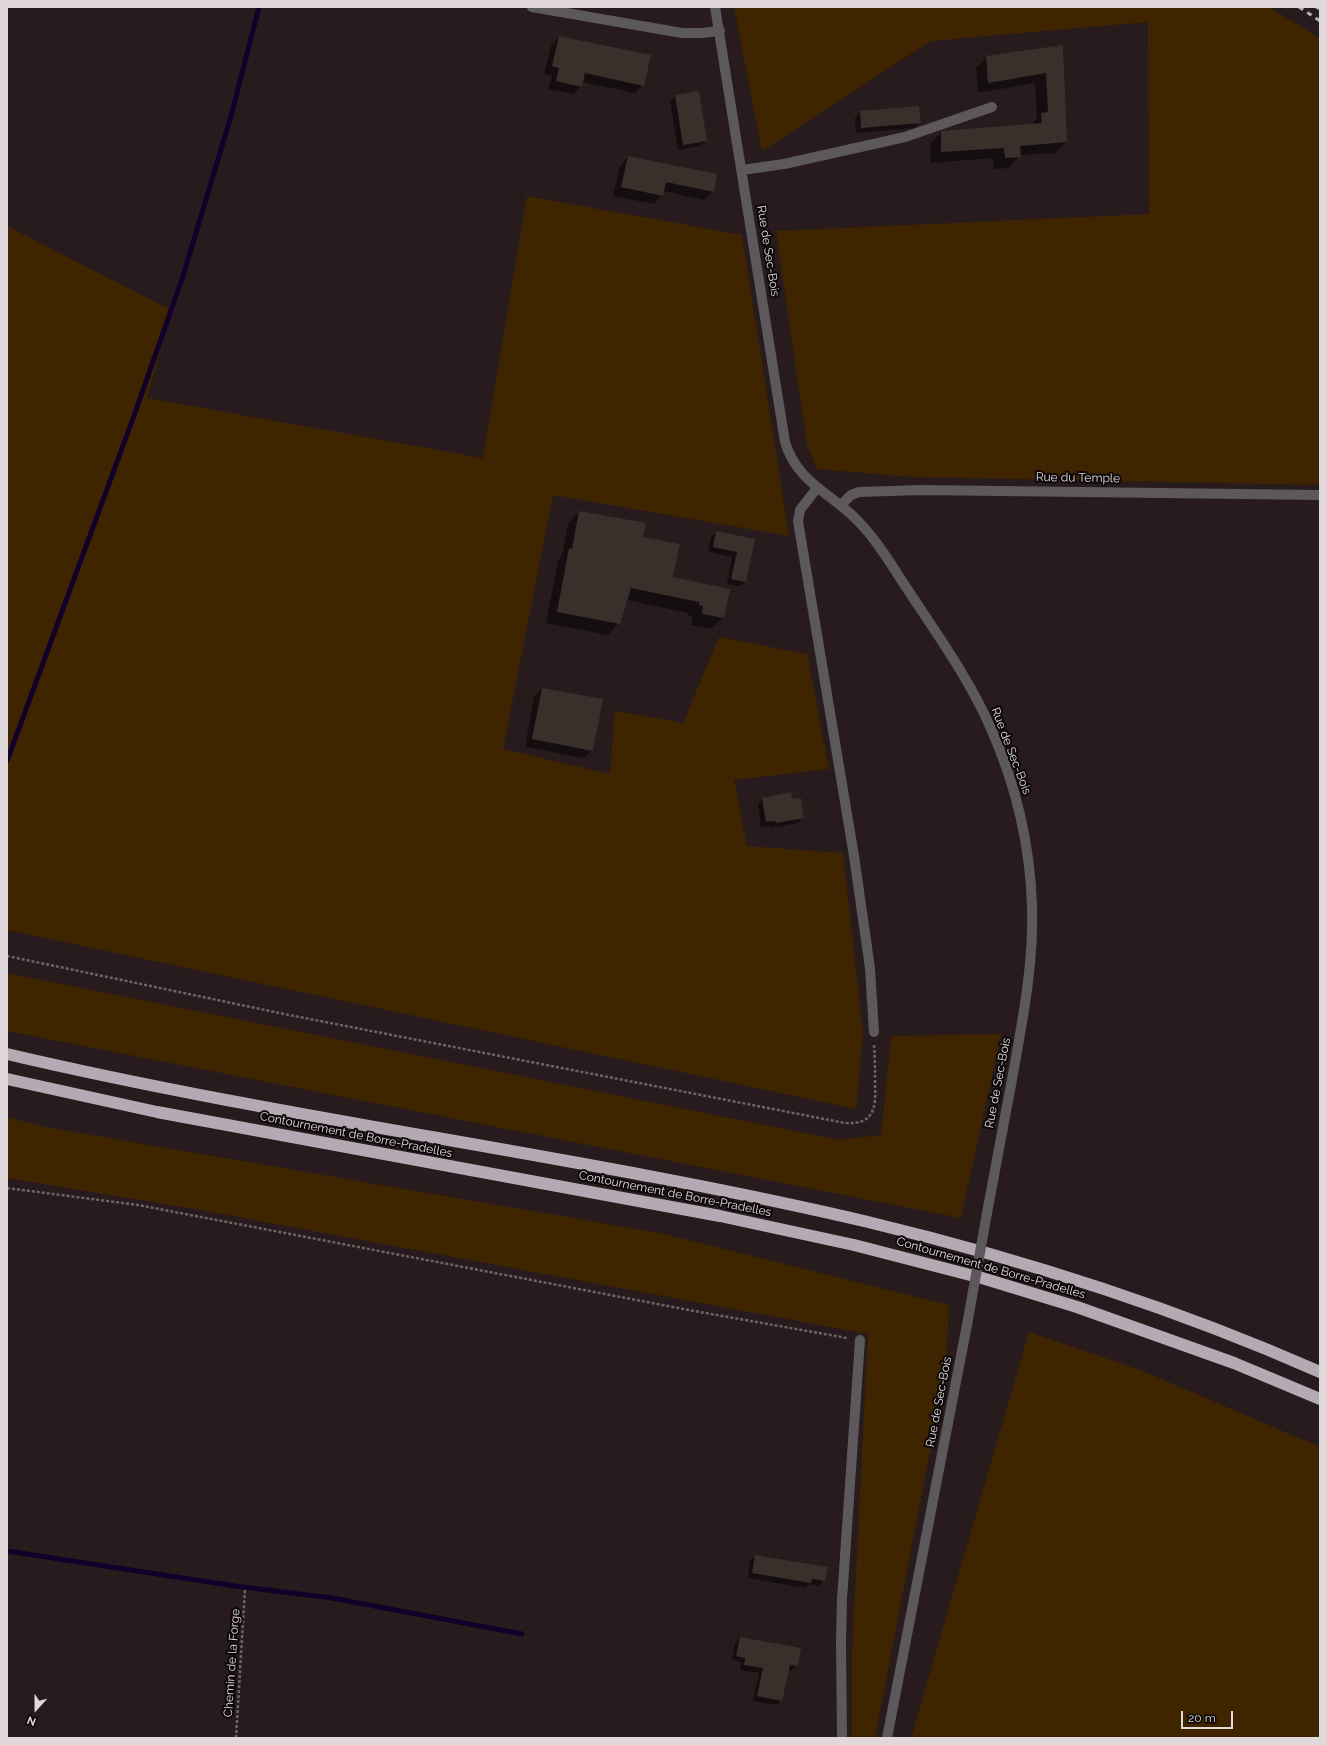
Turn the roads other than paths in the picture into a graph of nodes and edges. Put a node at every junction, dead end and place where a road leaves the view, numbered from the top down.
1 (532, 7) edge
2 (715, 7) edge
3 (720, 31) junction
4 (992, 108) dead end
5 (742, 170) junction
6 (817, 488) junction
7 (1320, 495) edge
8 (841, 505) junction
9 (874, 1032) road end
10 (7, 1054) edge
11 (7, 1079) edge
12 (860, 1340) road end
13 (1320, 1372) edge
14 (1320, 1399) edge
15 (842, 1738) edge
16 (887, 1738) edge

1 - 3 street
2 - 3 street, Rue de Sec-Bois
3 - 5 street, Rue de Sec-Bois
4 - 5 street
5 - 6 street, Rue de Sec-Bois
6 - 8 street, Rue de Sec-Bois
6 - 9 street
7 - 8 street, Rue du Temple
8 - 16 street, Rue de Sec-Bois, bridge
10 - 13 highway
11 - 14 highway, Contournement de Borre-Pradelles
12 - 15 street

